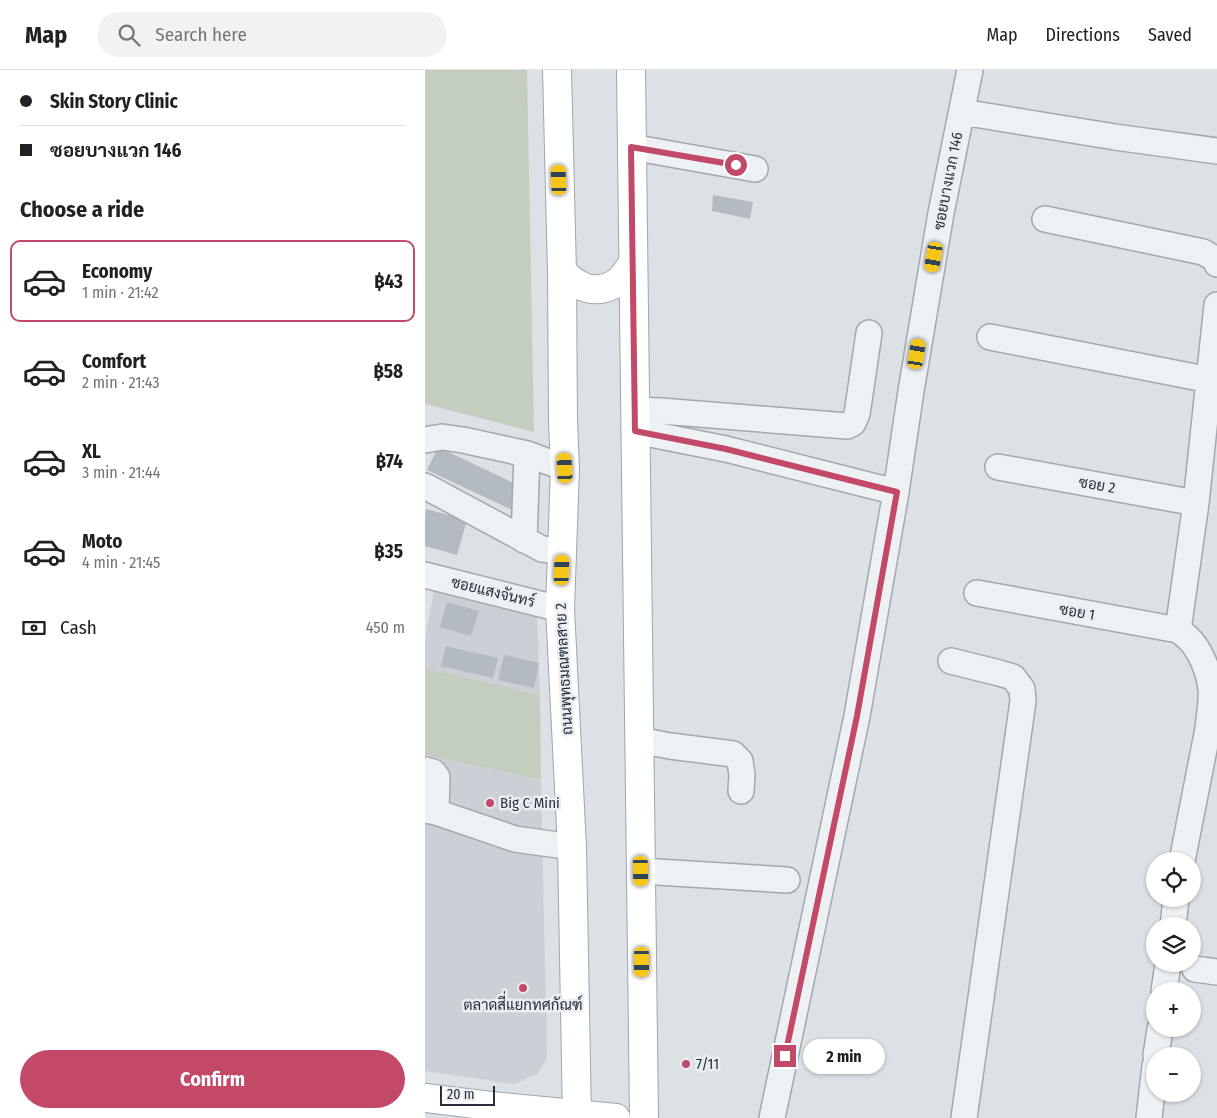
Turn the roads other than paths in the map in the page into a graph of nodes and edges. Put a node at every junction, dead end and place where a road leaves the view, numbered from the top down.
1 (557, 70) edge
2 (631, 70) edge
3 (970, 70) edge
4 (962, 112) junction
5 (631, 147) junction
6 (1217, 151) edge
7 (755, 169) dead end
8 (1045, 219) dead end
9 (633, 263) junction
10 (1217, 264) edge
11 (562, 272) junction
12 (1217, 305) edge
13 (869, 333) dead end
14 (991, 337) dead end
15 (1210, 380) junction
16 (635, 420) junction
17 (425, 440) edge
18 (527, 454) junction
19 (998, 467) dead end
20 (565, 468) junction
21 (425, 486) edge
22 (897, 492) junction
23 (1196, 503) junction
24 (524, 540) junction
25 (563, 551) junction
26 (425, 576) edge
27 (977, 593) dead end
28 (560, 609) junction
29 (1177, 630) junction
30 (951, 661) dead end
31 (639, 740) junction
32 (425, 770) edge
33 (741, 791) dead end
34 (431, 811) edge
35 (572, 847) junction
36 (1185, 852) edge
37 (641, 871) junction
38 (787, 880) dead end
39 (425, 1098) edge
40 (1151, 1102) edge
41 (491, 1112) edge
42 (577, 1116) edge
43 (616, 1118) edge
44 (644, 1118) edge
45 (772, 1118) edge
46 (964, 1118) edge
47 (1149, 1118) edge

1 - 11 main road, ถนนพุทธมณฑลสาย 2
2 - 5 main road
3 - 4 street, ซอยบางแวก 146
4 - 6 street
4 - 22 street, ซอยบางแวก 146
5 - 7 street
5 - 9 main road
8 - 10 street
9 - 11 main road
9 - 16 main road
11 - 20 main road, ถนนพุทธมณฑลสาย 2
12 - 15 street
13 - 16 street
14 - 15 street
15 - 23 street
16 - 22 street
16 - 31 main road
17 - 18 street
18 - 20 street
18 - 24 street
19 - 23 street, ซอย 2
20 - 25 main road, ถนนพุทธมณฑลสาย 2
21 - 24 street
22 - 45 street, ซอยบางแวก 146
23 - 29 street
24 - 25 street
25 - 28 main road, ถนนพุทธมณฑลสาย 2
26 - 28 street, ซอยแสงจันทร์
27 - 29 street, ซอย 1
28 - 35 main road, ถนนพุทธมณฑลสาย 2
29 - 36 street
30 - 46 street
31 - 33 street
31 - 37 main road
32 - 34 street
34 - 35 street
35 - 42 main road, ถนนพุทธมณฑลสาย 2
37 - 38 street
37 - 44 main road
39 - 41 main road
40 - 47 street
41 - 42 main road
42 - 43 main road

